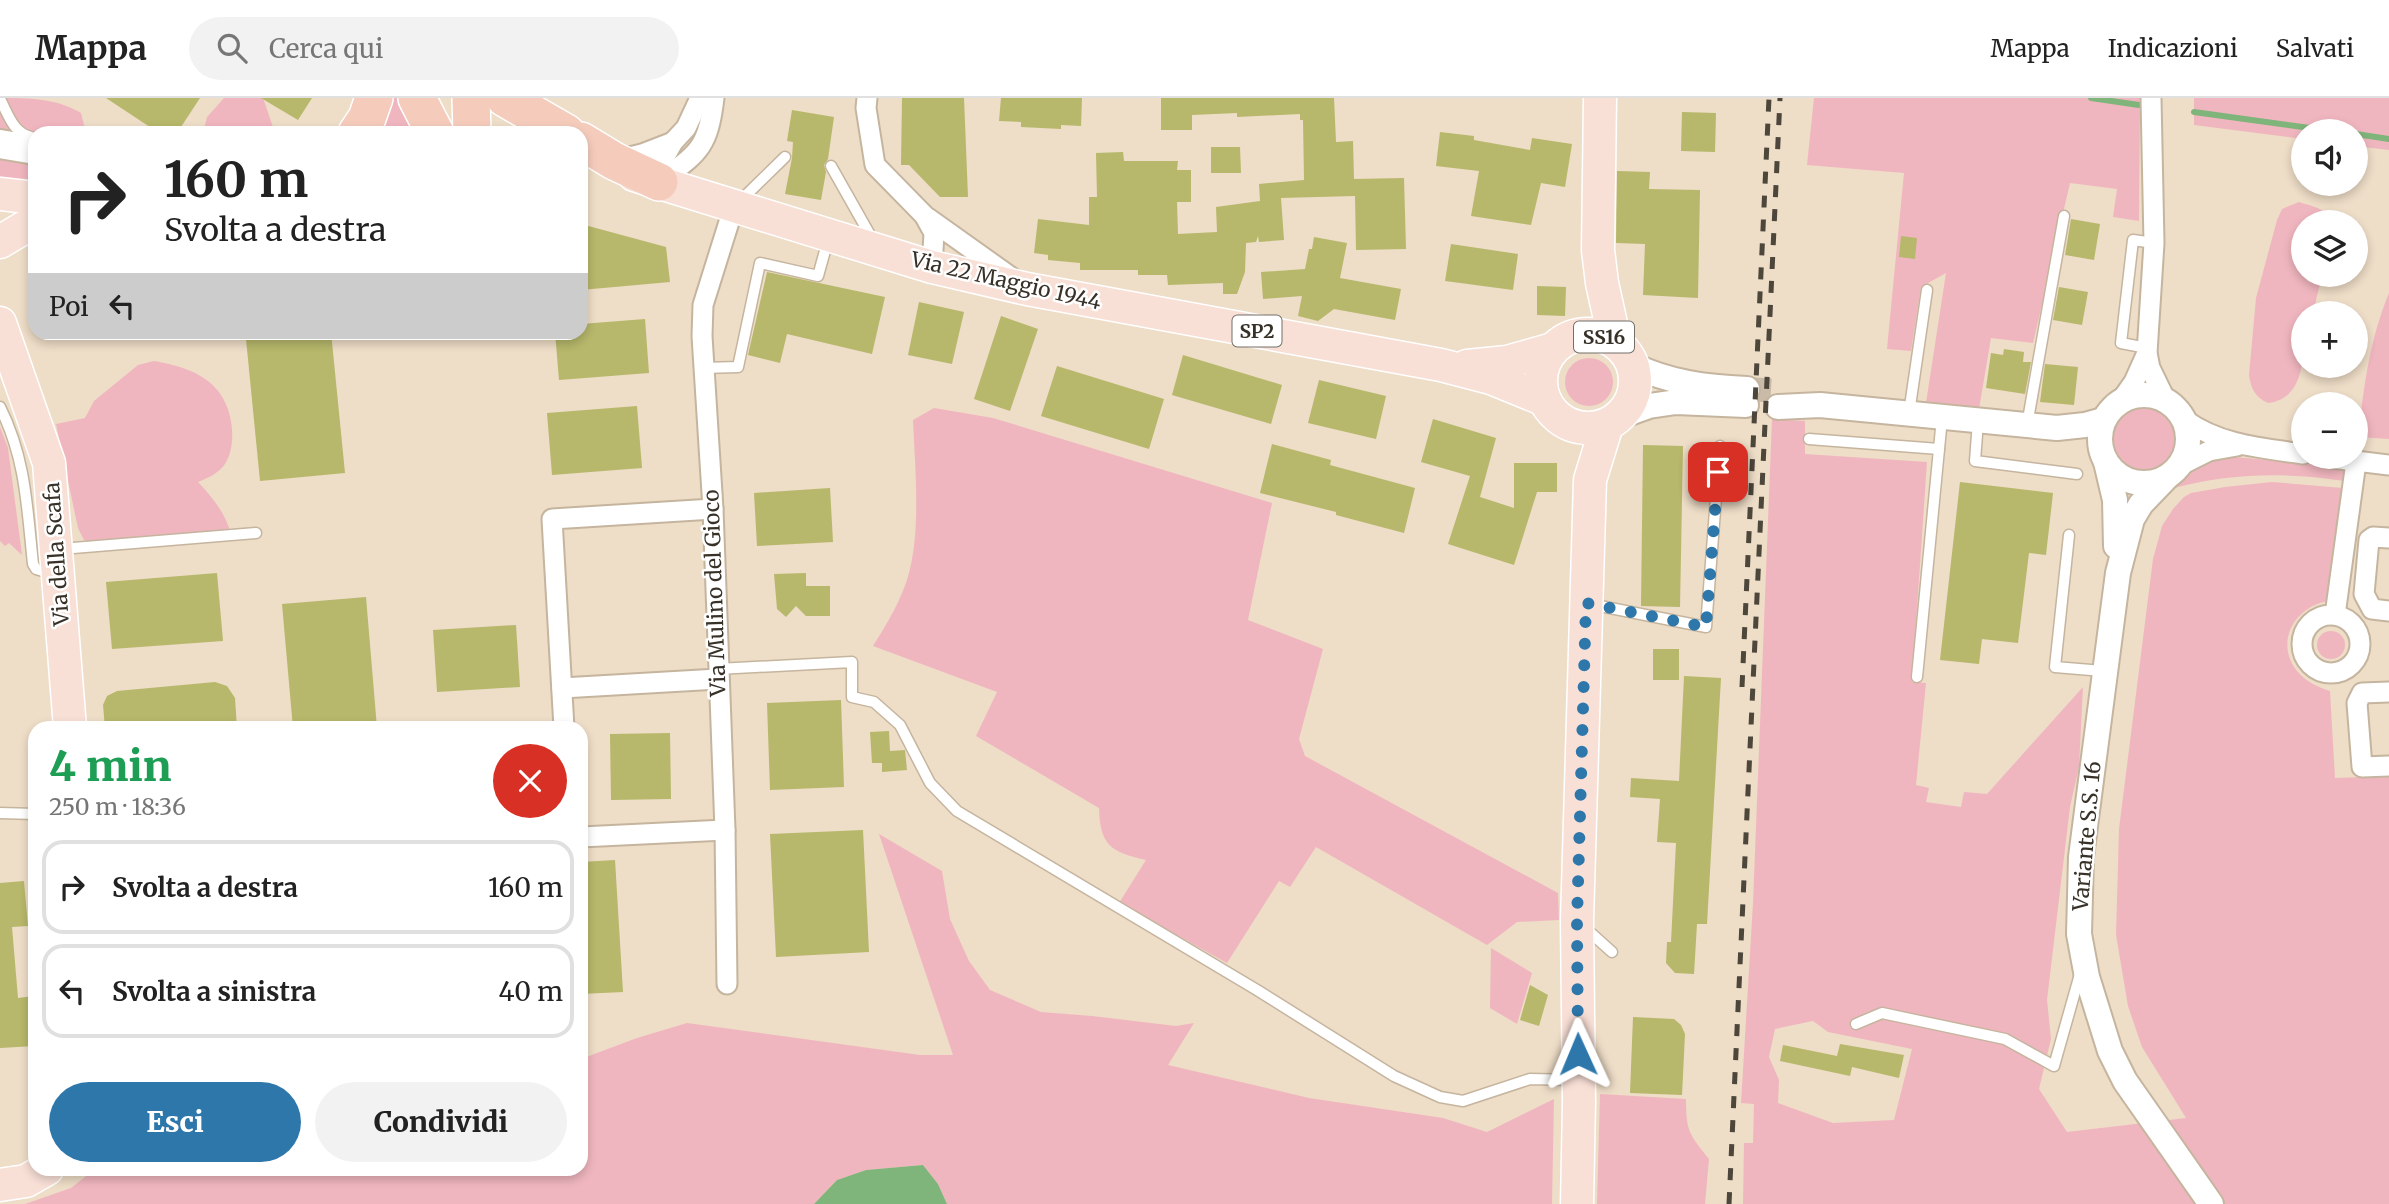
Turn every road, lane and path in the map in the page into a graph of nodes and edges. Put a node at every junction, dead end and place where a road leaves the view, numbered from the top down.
1 (374, 98) edge
2 (417, 98) edge
3 (471, 98) edge
4 (505, 98) edge
5 (700, 98) edge
6 (714, 98) edge
7 (867, 98) edge
8 (1600, 98) edge
9 (2151, 98) edge
10 (0, 99) edge
11 (362, 126) edge
12 (431, 126) edge
13 (472, 126) edge
14 (554, 126) edge
15 (28, 136) edge
16 (673, 142) junction
17 (0, 144) edge
18 (588, 148) edge
19 (28, 149) edge
20 (696, 154) junction
21 (785, 157) dead end
22 (601, 162) edge
23 (831, 166) dead end
24 (659, 182) junction
25 (0, 194) edge
26 (28, 197) edge
27 (721, 202) junction
28 (924, 215) junction
29 (2064, 216) dead end
30 (28, 225) edge
31 (829, 236) junction
32 (0, 242) edge
33 (2154, 243) junction
34 (1598, 250) junction
35 (880, 251) junction
36 (932, 267) junction
37 (1027, 289) junction
38 (1927, 290) dead end
39 (0, 323) edge
40 (1562, 343) junction
41 (2147, 351) junction
42 (1624, 353) junction
43 (0, 355) edge
44 (1441, 365) junction
45 (703, 368) junction
46 (1778, 399) tunnel mouth
47 (2123, 399) junction
48 (2165, 400) junction
49 (6, 405) edge
50 (1553, 410) junction
51 (1909, 414) junction
52 (1942, 417) junction
53 (1614, 420) junction
54 (2103, 420) junction
55 (2185, 420) junction
56 (1978, 421) junction
57 (2026, 425) junction
58 (2057, 428) junction
59 (1809, 439) dead end
60 (1720, 446) dead end
61 (2245, 446) junction
62 (1939, 449) junction
63 (2291, 452) edge
64 (2104, 459) junction
65 (2368, 463) edge
66 (2389, 465) edge
67 (2355, 469) edge
68 (2173, 471) junction
69 (2077, 474) dead end
70 (1590, 480) junction
71 (713, 509) junction
72 (256, 533) dead end
73 (2070, 535) dead end
74 (2389, 538) edge
75 (58, 563) junction
76 (1586, 603) junction
77 (2113, 603) junction
78 (2389, 611) edge
79 (2335, 615) dead end
80 (2104, 671) junction
81 (718, 674) junction
82 (1917, 677) dead end
83 (562, 688) junction
84 (2389, 692) edge
85 (69, 721) edge
86 (564, 721) edge
87 (2389, 766) edge
88 (0, 813) edge
89 (28, 814) edge
90 (725, 830) junction
91 (588, 837) edge
92 (1577, 921) junction
93 (1612, 952) dead end
94 (2084, 961) junction
95 (727, 984) dead end
96 (1856, 1024) dead end
97 (1579, 1091) junction
98 (35, 1176) edge
99 (0, 1185) edge
100 (1577, 1204) edge
101 (2211, 1204) edge

1 - 11 highway
2 - 12 highway
3 - 13 highway
4 - 14 highway
5 - 16 street
6 - 20 street
7 - 28 street
8 - 34 main road, SS16
9 - 33 street
10 - 15 lane
16 - 22 street
16 - 24 street
17 - 19 main road
18 - 22 highway
20 - 24 street
20 - 27 street
21 - 27 lane
22 - 24 highway
23 - 35 lane
24 - 27 main road, Via 22 Maggio 1944 / SP2
25 - 26 main road
27 - 31 main road, Via 22 Maggio 1944 / SP2
27 - 45 street, Via Mulino del Gioco
28 - 36 street
28 - 37 street
29 - 57 lane
30 - 32 main road
31 - 35 main road, Via 22 Maggio 1944 / SP2
31 - 45 lane
33 - 41 street
33 - 41 lane
34 - 40 main road, SS16
34 - 42 main road, SS16
35 - 36 main road, Via 22 Maggio 1944 / SP2
36 - 37 main road, Via 22 Maggio 1944 / SP2
37 - 44 main road, Via 22 Maggio 1944 / SP2
38 - 51 lane
39 - 49 main road, Via della Scafa
40 - 42 main road, SS16
40 - 44 main road, Via 22 Maggio 1944 / SP2
40 - 50 main road, SS16
41 - 47 street
41 - 48 street
42 - 53 main road, SS16
42 - 53 street
43 - 49 main road, Via della Scafa
44 - 50 main road, Via 22 Maggio 1944 / SP2
45 - 71 street, Via Mulino del Gioco
46 - 51 street
47 - 48 street
47 - 54 street
48 - 55 street
49 - 75 main road, Via della Scafa
50 - 53 main road
50 - 70 main road, SS16
51 - 52 street
52 - 56 street
52 - 62 lane
53 - 70 main road, SS16
54 - 58 street
54 - 64 street
55 - 61 street
55 - 68 street
56 - 57 street
56 - 69 lane
57 - 58 street
58 - 64 street
59 - 62 lane
60 - 76 lane
61 - 63 street
61 - 68 street
62 - 82 lane
64 - 68 street
64 - 77 street, Variante S.S. 16
65 - 66 street
67 - 79 street
68 - 77 street, Variante S.S. 16
70 - 76 main road, SS16
71 - 81 street, Via Mulino del Gioco
71 - 83 street
72 - 75 lane
73 - 80 lane
74 - 78 street
75 - 85 main road, Via della Scafa
76 - 92 main road, SS16
77 - 80 street, Variante S.S. 16
80 - 94 street, Variante S.S. 16
81 - 83 street
81 - 90 street, Via Mulino del Gioco
81 - 97 lane
83 - 86 street
84 - 87 street
88 - 89 lane
90 - 91 street
90 - 95 street, Via Mulino del Gioco
92 - 93 lane
92 - 97 main road, SS16
94 - 96 lane
94 - 101 street, Variante S.S. 16
97 - 100 main road, SS16
98 - 99 main road

